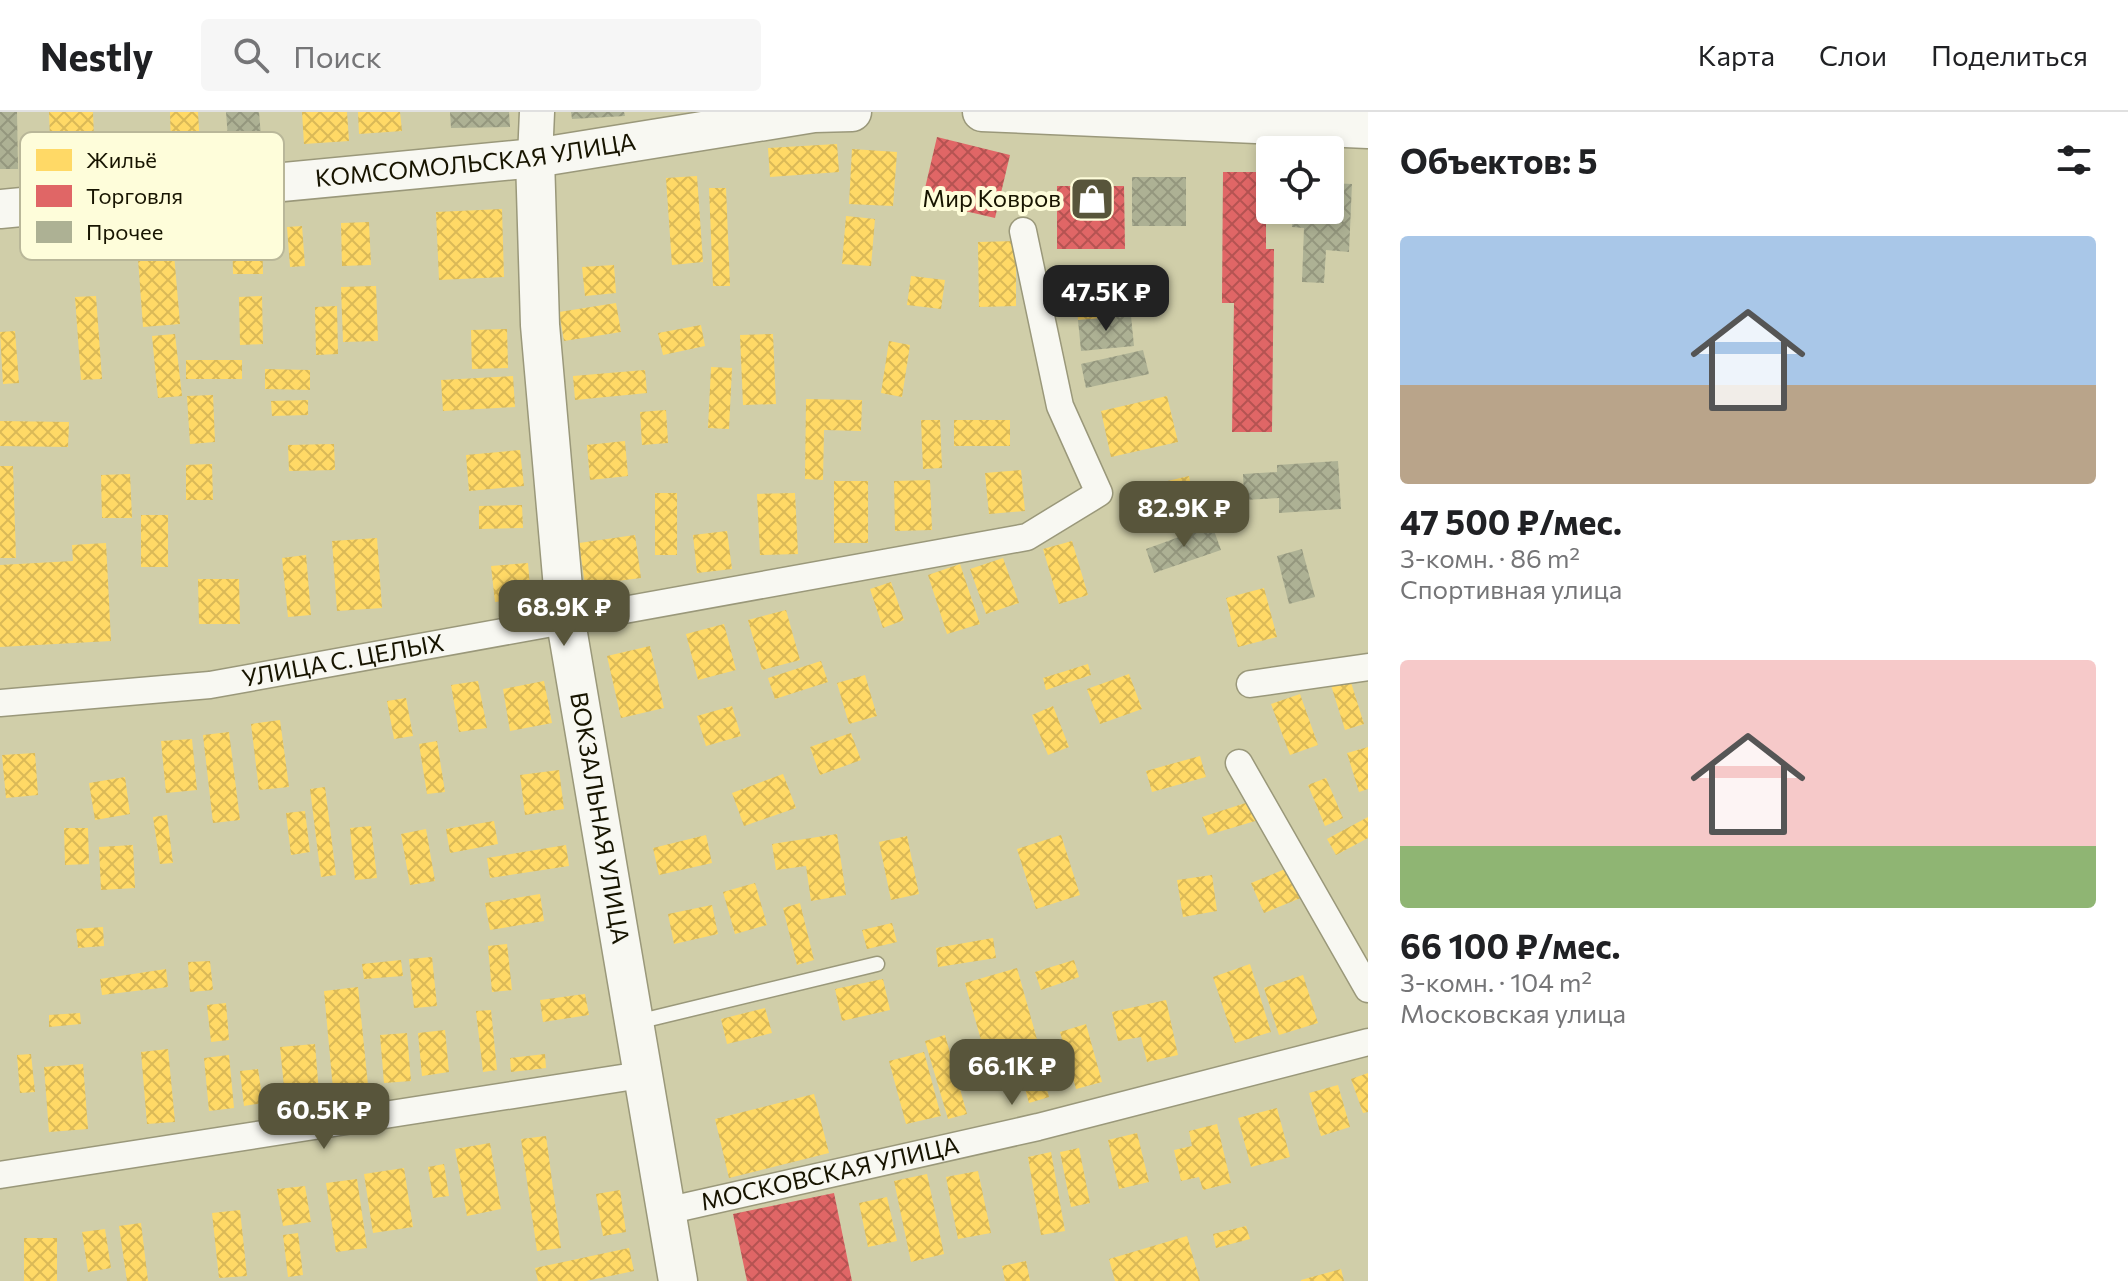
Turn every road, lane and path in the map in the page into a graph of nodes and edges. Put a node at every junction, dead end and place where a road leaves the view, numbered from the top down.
1 (537, 112) edge
2 (852, 112) edge
3 (982, 112) edge
4 (1368, 129) edge
5 (535, 158) junction
6 (284, 182) edge
7 (20, 207) edge
8 (0, 209) edge
9 (1023, 231) dead end
10 (566, 622) junction
11 (1368, 667) edge
12 (1250, 684) dead end
13 (0, 703) edge
14 (1239, 763) dead end
15 (877, 964) dead end
16 (1368, 989) edge
17 (632, 1023) junction
18 (1368, 1042) edge
19 (641, 1075) junction
20 (0, 1175) edge
21 (666, 1211) junction
22 (678, 1281) edge

1 - 5 street, ВОКЗАЛЬНАЯ УЛИЦА
2 - 5 main road, КОМСОМОЛЬСКАЯ УЛИЦА
3 - 4 main road
5 - 6 main road, КОМСОМОЛЬСКАЯ УЛИЦА
5 - 10 main road, ВОКЗАЛЬНАЯ УЛИЦА
7 - 8 main road, КОМСОМОЛЬСКАЯ УЛИЦА
9 - 10 street, УЛИЦА С. ЦЕЛЫХ
10 - 13 street, УЛИЦА С. ЦЕЛЫХ
10 - 17 main road, ВОКЗАЛЬНАЯ УЛИЦА
11 - 12 street
14 - 16 street
15 - 17 lane
17 - 19 main road, ВОКЗАЛЬНАЯ УЛИЦА
18 - 21 street, МОСКОВСКАЯ УЛИЦА
19 - 20 street
19 - 21 main road, ВОКЗАЛЬНАЯ УЛИЦА
21 - 22 main road, ВОКЗАЛЬНАЯ УЛИЦА

